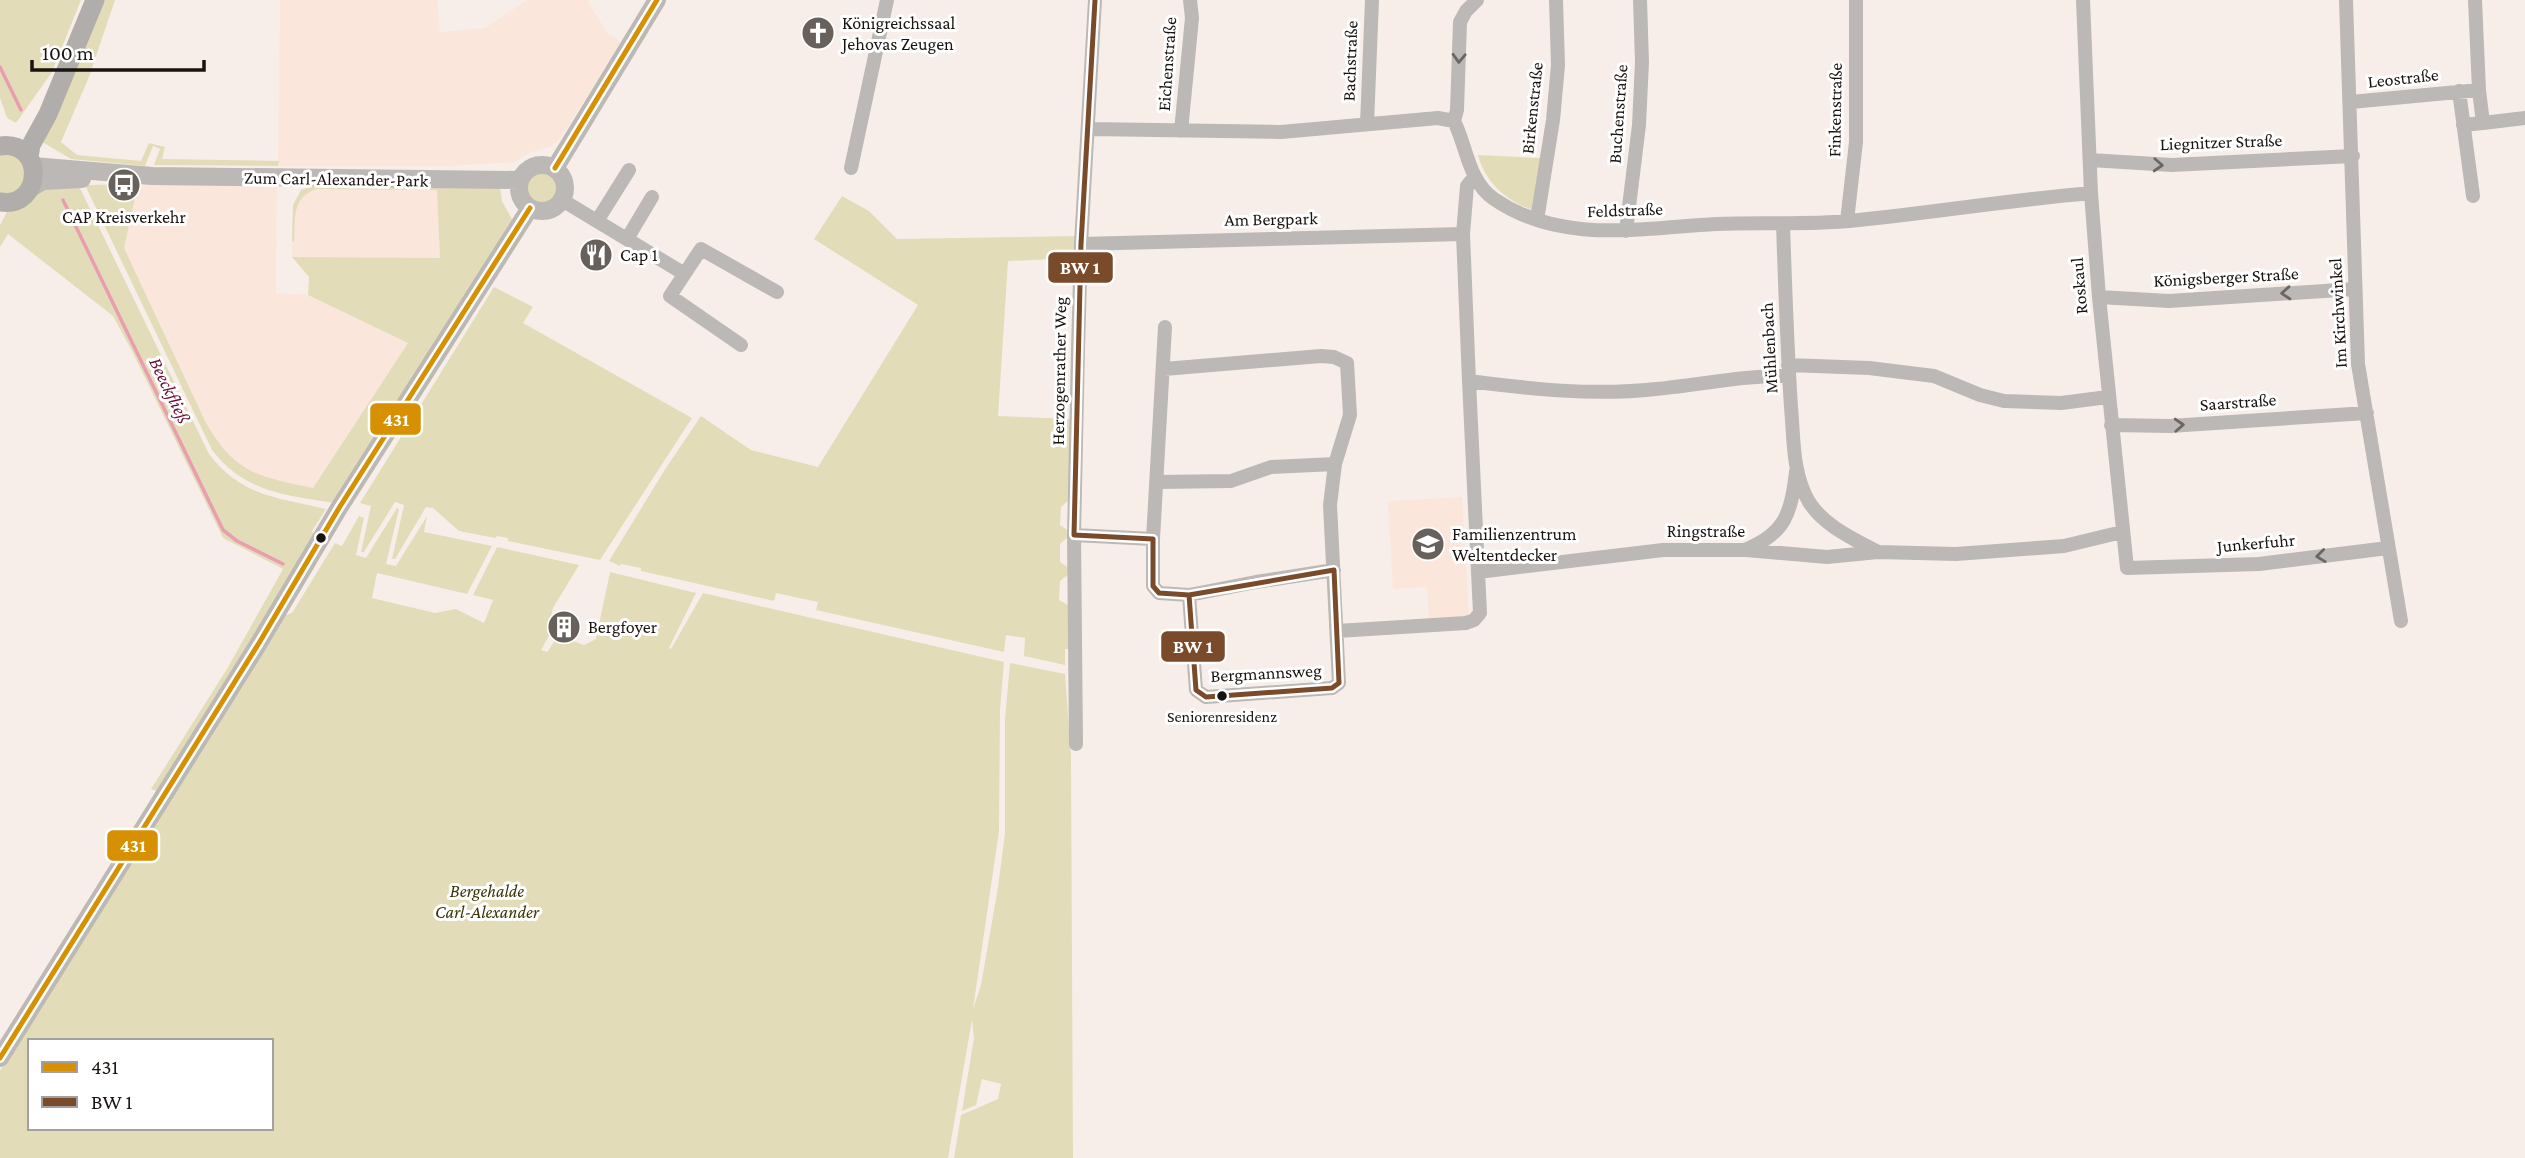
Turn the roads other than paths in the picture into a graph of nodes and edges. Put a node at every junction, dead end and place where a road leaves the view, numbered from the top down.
1 (95, 0) edge
2 (657, 0) edge
3 (887, 0) edge
4 (1095, 0) edge
5 (1190, 0) edge
6 (1372, 0) edge
7 (1476, 0) edge
8 (1556, 0) edge
9 (1640, 0) edge
10 (1856, 0) edge
11 (2083, 0) edge
12 (2346, 0) edge
13 (2475, 0) edge
14 (60, 82) junction
15 (2479, 90) junction
16 (2459, 91) junction
17 (2351, 102) junction
18 (2525, 118) edge
19 (1454, 121) junction
20 (2483, 123) junction
21 (1367, 124) junction
22 (2463, 125) junction
23 (1088, 129) junction
24 (1181, 131) junction
25 (4, 146) edge
26 (2353, 156) junction
27 (2090, 160) junction
28 (31, 161) junction
29 (555, 168) junction
30 (851, 168) dead end
31 (629, 170) dead end
32 (152, 176) junction
33 (1474, 177) junction
34 (520, 180) junction
35 (31, 188) junction
36 (2091, 193) junction
37 (2473, 196) dead end
38 (652, 197) dead end
39 (562, 200) junction
40 (2, 206) edge
41 (530, 208) junction
42 (1537, 220) junction
43 (597, 221) junction
44 (1847, 221) junction
45 (1783, 224) junction
46 (1626, 231) junction
47 (1463, 234) junction
48 (626, 239) junction
49 (1081, 244) junction
50 (683, 273) junction
51 (2354, 289) junction
52 (777, 292) dead end
53 (2099, 298) junction
54 (1165, 327) dead end
55 (741, 345) dead end
56 (1164, 369) junction
57 (1789, 370) junction
58 (1469, 381) junction
59 (2108, 397) junction
60 (2367, 413) junction
61 (2111, 425) junction
62 (1335, 464) junction
63 (1796, 471) junction
64 (1157, 482) junction
65 (2122, 532) junction
66 (1074, 535) junction
67 (1153, 539) junction
68 (2388, 548) junction
69 (1746, 550) junction
70 (1878, 552) junction
71 (2127, 568) joint
72 (1334, 570) junction
73 (1478, 572) junction
74 (1189, 595) junction
75 (2401, 621) dead end
76 (1338, 631) junction
77 (1076, 744) dead end
78 (0, 1059) edge

1 - 14 main road
2 - 29 street
3 - 30 street
4 - 23 street, Herzogenrather Weg
5 - 24 street, Eichenstraße
6 - 21 street, Bachstraße
7 -> 19 street
8 - 42 street, Birkenstraße
9 - 46 street, Buchenstraße
10 - 44 street, Finkenstraße
11 - 27 street, Roskaul
12 - 17 street, Im Kirchwinkel
13 - 15 street
14 - 25 main road
14 - 28 main road
15 - 16 street, Leostraße
15 - 20 street
16 - 17 street, Leostraße
16 - 22 street, Leostraße
17 - 26 street, Im Kirchwinkel
18 - 20 street
19 - 21 street
19 - 33 street, Feldstraße
20 - 22 street
21 - 24 street
22 - 37 street, Leostraße
23 - 24 street
23 - 49 street, Herzogenrather Weg
25 - 28 main road
27 -> 26 street, Liegnitzer Straße
26 - 51 street, Im Kirchwinkel
27 - 36 street, Roskaul
28 - 32 street, Zum Carl-Alexander-Park
28 - 35 main road
29 - 34 street, Zum Carl-Alexander-Park
29 - 39 street
31 - 43 street
32 - 34 street, Zum Carl-Alexander-Park
32 - 35 street, Zum Carl-Alexander-Park
33 - 42 street, Feldstraße
33 - 47 street
34 - 41 street
35 - 40 main road
36 - 44 street, Feldstraße
36 - 53 street, Roskaul
38 - 48 street
39 - 41 street
39 - 43 street
41 - 78 street
42 - 46 street, Feldstraße
43 - 48 street
44 - 45 street, Feldstraße
45 - 46 street, Feldstraße
45 - 57 street, Mühlenbach
47 - 49 street, Am Bergpark
47 - 58 street
48 - 50 street
49 - 66 street, Herzogenrather Weg
50 - 52 street
50 - 55 street
51 -> 53 street, Königsberger Straße
51 - 60 street, Im Kirchwinkel
53 - 59 street, Roskaul
54 - 56 street
56 - 62 street, Bergmannsweg
56 - 64 street
57 - 58 street
57 - 59 street
57 - 63 street, Mühlenbach
58 - 73 street
59 - 61 street, Roskaul
61 -> 60 street, Saarstraße
60 - 68 street, Im Kirchwinkel
61 - 65 street, Roskaul
62 - 64 street
62 - 72 street, Bergmannsweg
63 - 69 street, Mühlenbach
63 - 70 street, Mühlenbach
64 - 67 street
65 - 70 street, Ringstraße
65 - 71 street, Roskaul
66 - 67 street
66 - 77 street, Herzogenrather Weg
67 - 74 street
68 -> 71 street, Junkerfuhr
68 - 75 street, Im Kirchwinkel
69 - 70 street, Ringstraße
69 - 73 street, Ringstraße
72 - 74 street
72 - 76 street, Bergmannsweg
73 - 76 street
74 - 76 street, Bergmannsweg

